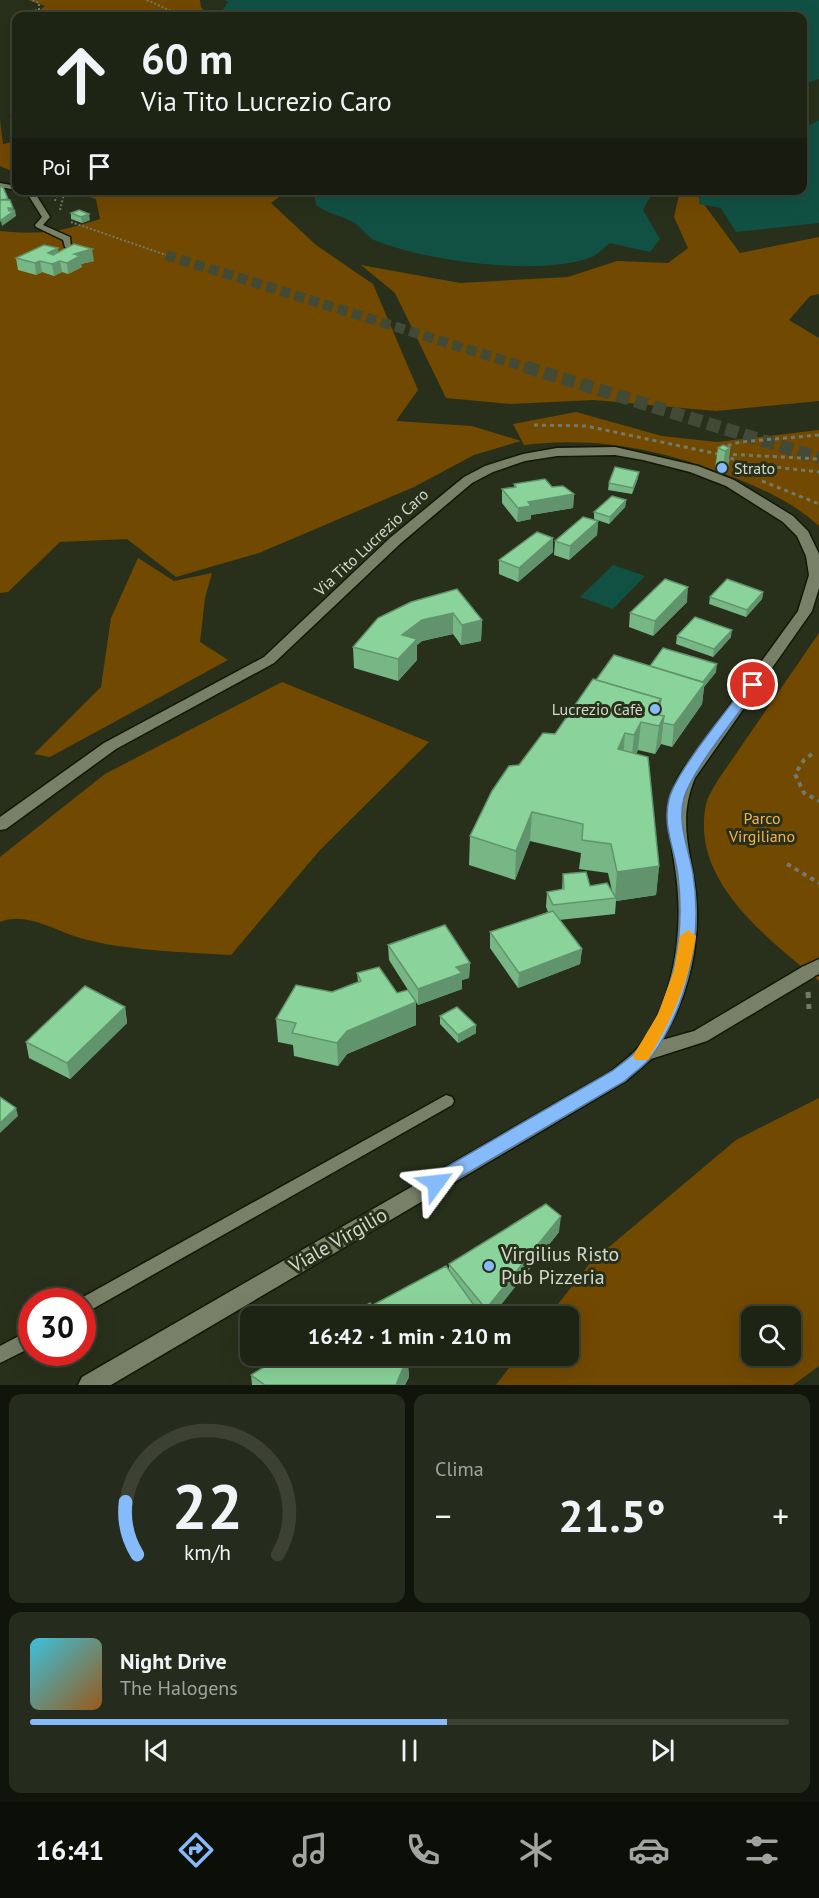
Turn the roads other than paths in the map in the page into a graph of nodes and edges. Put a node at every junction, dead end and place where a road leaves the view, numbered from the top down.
1 (32, 195) edge
2 (68, 245) edge
3 (0, 825) edge
4 (814, 969) edge
5 (645, 1053) junction
6 (446, 1101) dead end
7 (96, 1299) edge
8 (18, 1345) edge
9 (0, 1355) edge
10 (90, 1385) edge

1 - 2 lane
3 - 5 street, Via Tito Lucrezio Caro
4 - 5 street
5 - 10 street, Viale Virgilio
6 - 7 lane
8 - 9 lane

